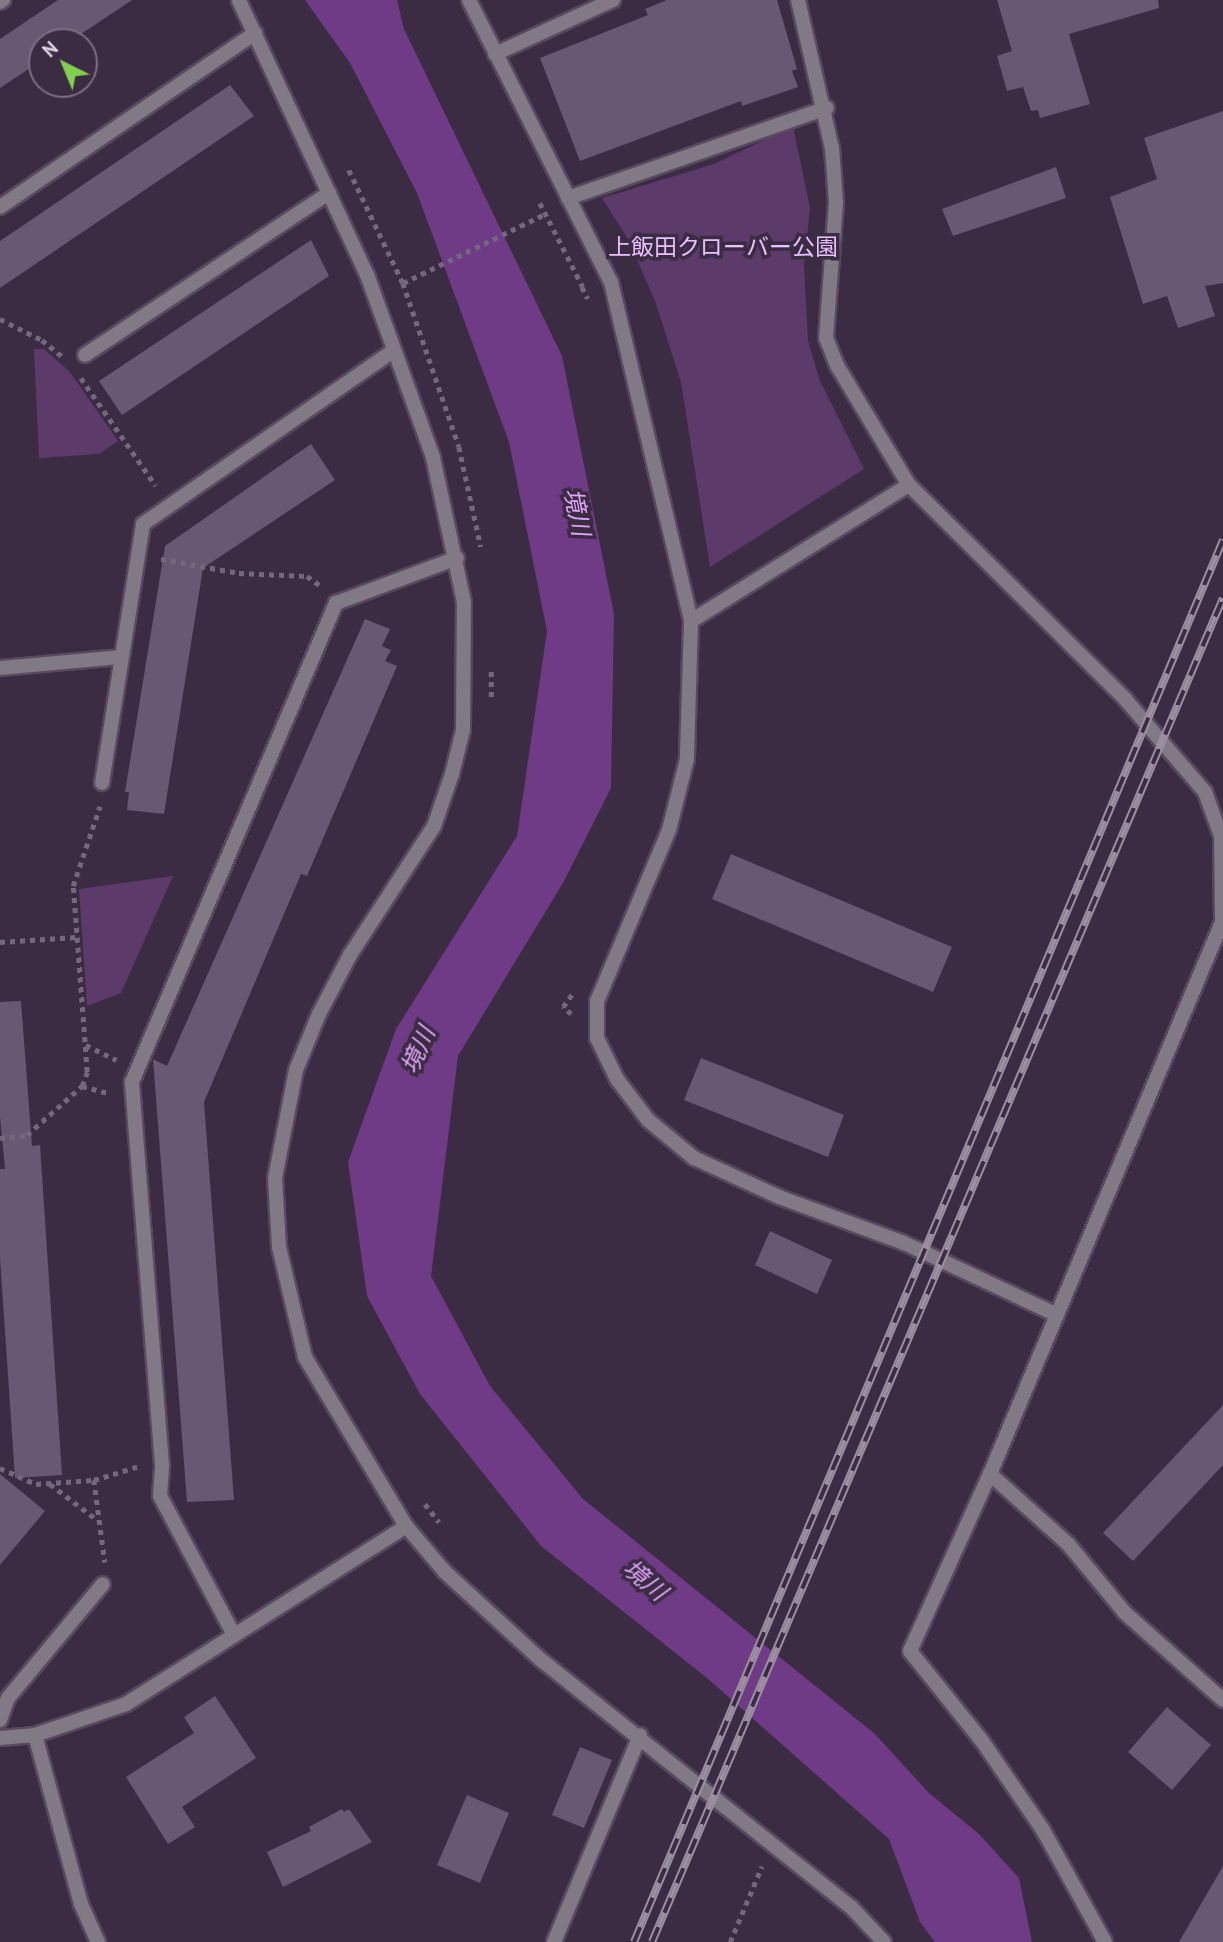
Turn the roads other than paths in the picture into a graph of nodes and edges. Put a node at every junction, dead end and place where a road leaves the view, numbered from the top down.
1 (239, 0) edge
2 (469, 0) edge
3 (613, 0) edge
4 (798, 0) edge
5 (255, 33) junction
6 (495, 54) junction
7 (827, 108) junction
8 (329, 193) junction
9 (568, 198) junction
10 (0, 207) edge
11 (394, 350) junction
12 (85, 355) dead end
13 (909, 485) junction
14 (457, 558) junction
15 (691, 621) junction
16 (121, 657) junction
17 (0, 668) edge
18 (102, 783) road end
19 (1223, 919) edge
20 (1057, 1315) junction
21 (990, 1474) junction
22 (406, 1525) junction
23 (103, 1584) road end
24 (234, 1635) junction
25 (1223, 1700) edge
26 (0, 1720) edge
27 (35, 1734) junction
28 (640, 1735) junction
29 (0, 1738) edge
30 (98, 1942) edge
31 (554, 1942) edge
32 (884, 1942) edge
33 (1105, 1942) edge

1 - 5 street
2 - 6 street
3 - 6 street
4 - 7 street
5 - 8 street
5 - 10 street
6 - 9 street
7 - 9 street
7 - 13 street
8 - 11 street
8 - 12 street
9 - 15 street
11 - 14 street
11 - 16 street
13 - 15 street
13 - 19 street
14 - 22 street
14 - 24 street
15 - 20 street
16 - 17 street
16 - 18 street
19 - 20 street
20 - 21 street
21 - 25 street
21 - 33 street
22 - 24 street
22 - 28 street
23 - 26 street
24 - 27 street
27 - 29 street
27 - 30 street
28 - 31 street
28 - 32 street

